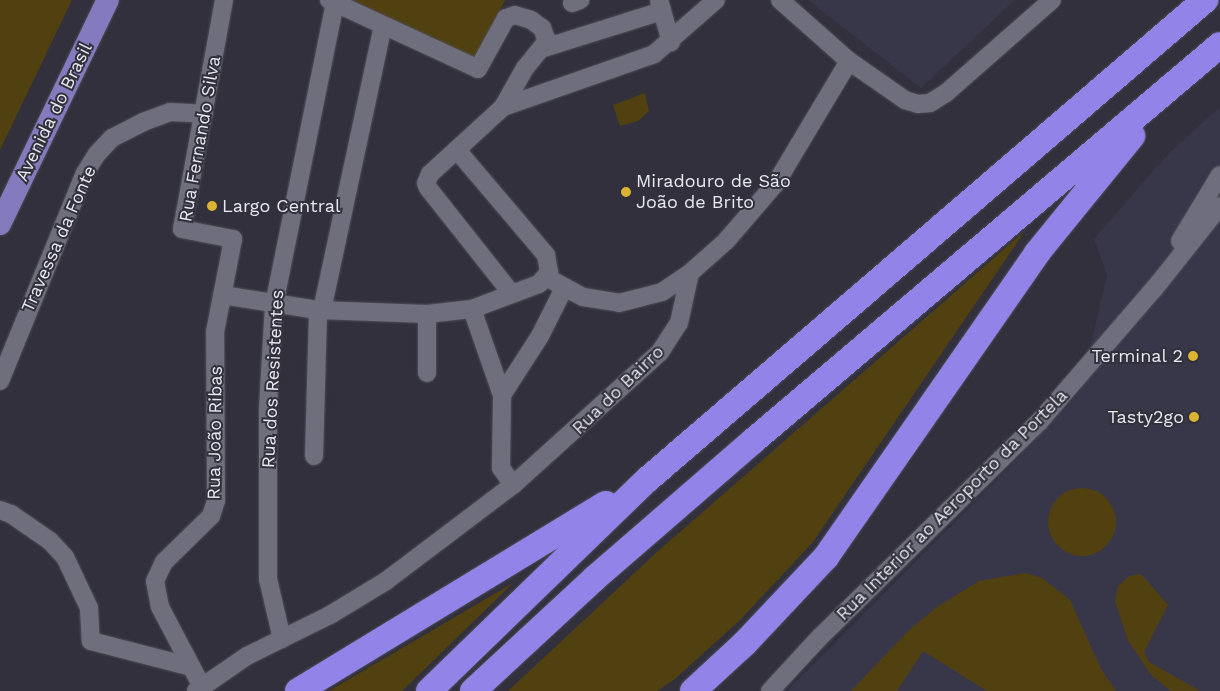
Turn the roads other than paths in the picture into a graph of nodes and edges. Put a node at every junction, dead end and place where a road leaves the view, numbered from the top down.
1 (108, 0) edge
2 (224, 0) edge
3 (716, 0) edge
4 (780, 0) edge
5 (1052, 0) edge
6 (1205, 0) edge
7 (332, 2) edge
8 (661, 6) edge
9 (383, 26) junction
10 (671, 42) junction
11 (1220, 45) edge
12 (544, 48) junction
13 (849, 61) junction
14 (1171, 88) junction
15 (503, 107) junction
16 (204, 114) junction
17 (457, 150) junction
18 (1220, 175) edge
19 (1220, 206) edge
20 (0, 224) edge
21 (233, 239) joint
22 (690, 273) junction
23 (546, 277) junction
24 (564, 288) junction
25 (512, 294) junction
26 (222, 295) junction
27 (274, 305) junction
28 (472, 309) junction
29 (320, 310) junction
30 (427, 314) junction
31 (1130, 314) junction
32 (427, 373) dead end
33 (0, 381) edge
34 (502, 395) junction
35 (314, 456) dead end
36 (648, 479) junction
37 (513, 485) junction
38 (0, 510) edge
39 (282, 639) junction
40 (188, 666) junction
41 (198, 688) edge
42 (298, 691) edge
43 (429, 691) edge
44 (473, 691) edge
45 (693, 691) edge
46 (770, 691) edge

1 - 20 main road, Avenida do Brasil
2 - 16 street, Rua Fernando Silva
3 - 10 street
4 - 13 street
5 - 13 street
6 - 36 highway
7 - 9 street
7 - 27 street, Rua dos Resistentes
8 - 10 street
8 - 12 street
9 - 12 street
9 - 29 street
10 - 15 street
11 - 14 highway
12 - 15 street
13 - 22 street
14 - 44 highway
14 - 45 highway
15 - 17 street
16 - 21 street, Rua Fernando Silva
16 - 33 street, Travessa da Fonte
17 - 23 street
17 - 25 street
18 - 31 street
19 - 31 street
21 - 26 street, Rua João Ribas
22 - 24 street
22 - 37 street, Rua do Bairro
23 - 24 street
23 - 25 street
24 - 34 street
25 - 28 street
26 - 27 street
26 - 40 street, Rua João Ribas
27 - 29 street
27 - 39 street, Rua dos Resistentes
28 - 30 street
28 - 34 street
29 - 30 street
29 - 35 street
30 - 32 street
31 - 46 street, Rua Interior ao Aeroporto da Portela
34 - 37 street
36 - 42 highway
36 - 43 highway
37 - 39 street, Rua do Bairro
38 - 40 street
39 - 41 street, Rua do Bairro
40 - 41 street, Rua João Ribas

